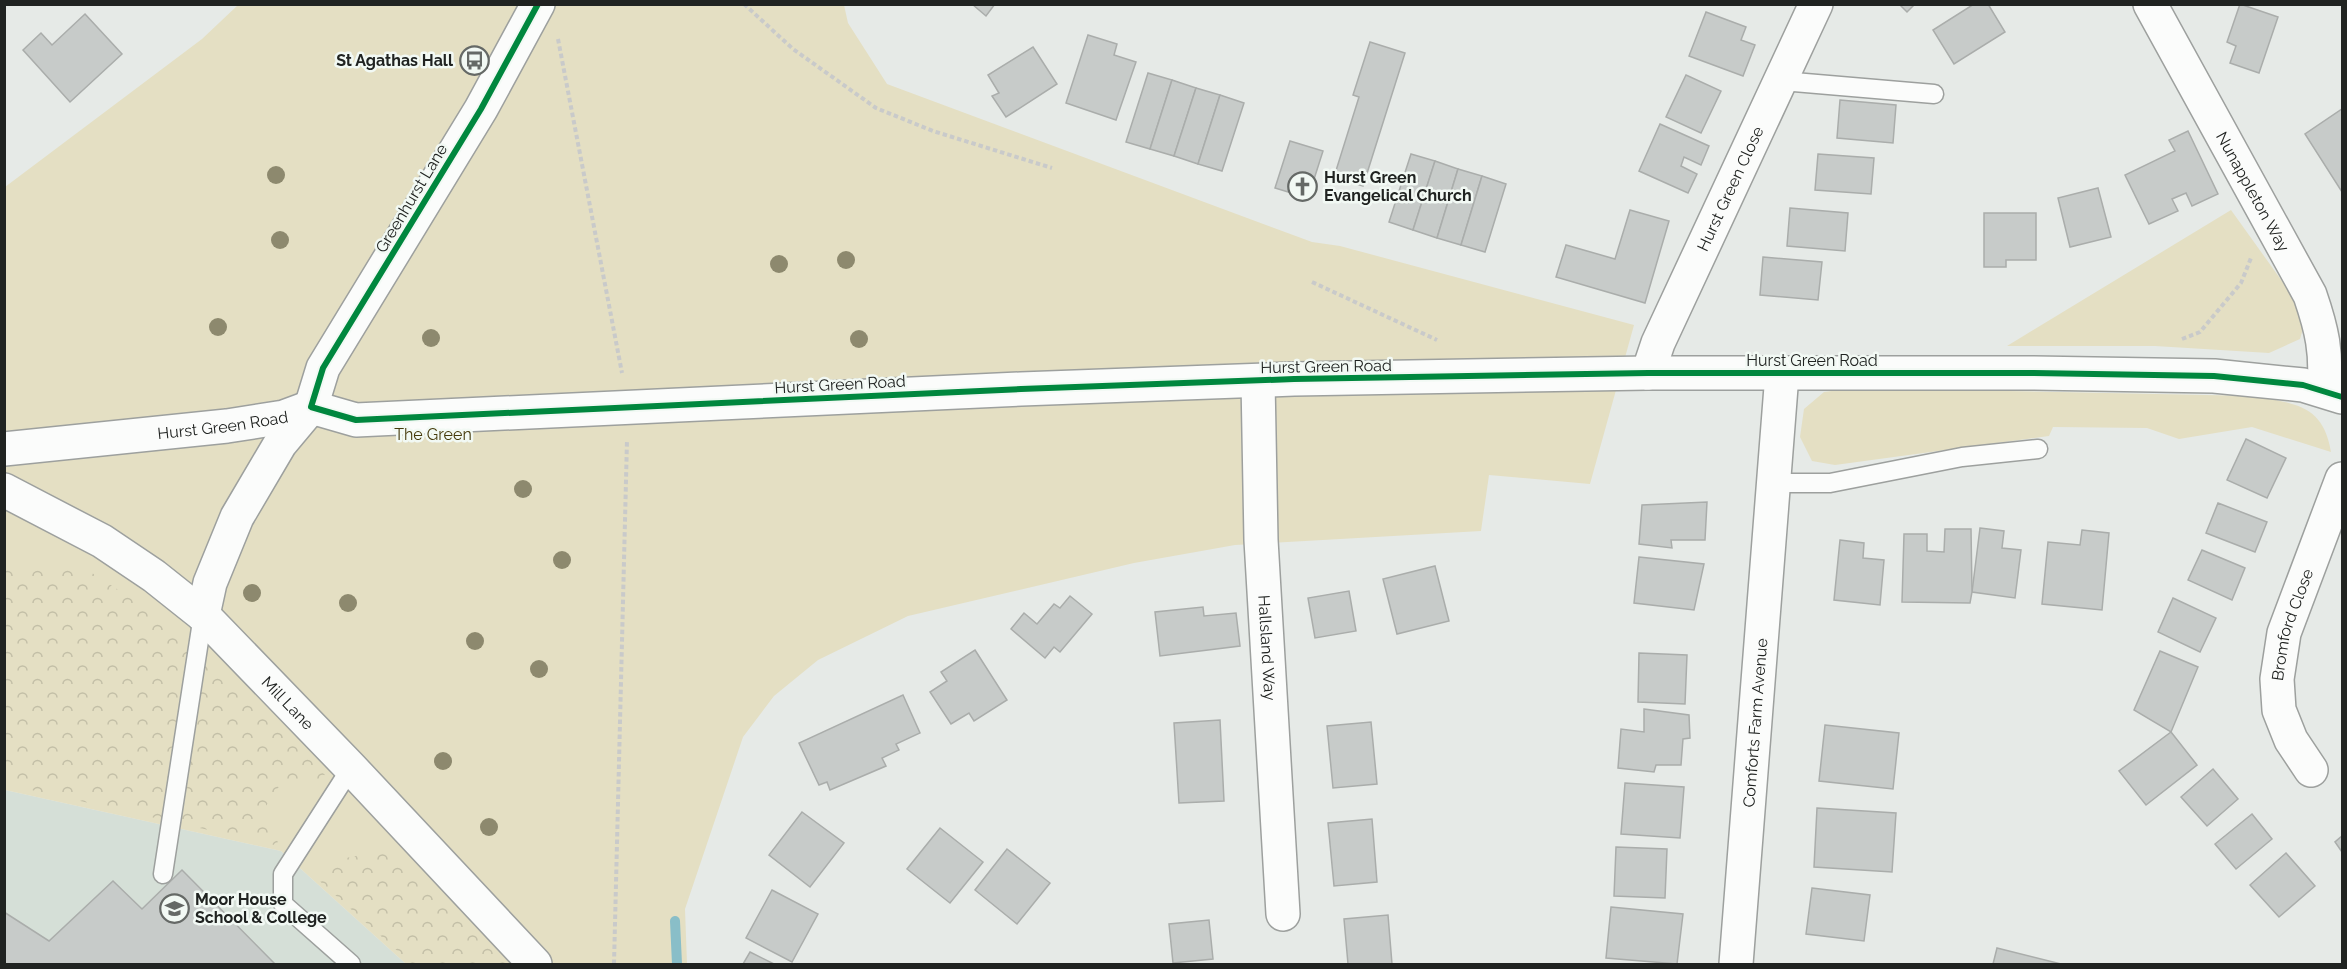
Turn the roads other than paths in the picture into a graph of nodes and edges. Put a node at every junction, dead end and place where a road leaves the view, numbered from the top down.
1 (538, 4) edge
2 (1816, 4) edge
3 (2150, 4) edge
4 (1782, 81) junction
5 (1934, 94) dead end
6 (1648, 374) junction
7 (1782, 374) junction
8 (1258, 381) junction
9 (2333, 393) edge
10 (311, 407) junction
11 (4, 449) edge
12 (2038, 449) dead end
13 (2343, 479) edge
14 (1775, 483) junction
15 (4, 490) edge
16 (203, 615) junction
17 (351, 768) junction
18 (2311, 770) dead end
19 (162, 874) dead end
20 (1283, 914) dead end
21 (351, 964) edge
22 (535, 964) edge
23 (1736, 964) edge

1 - 10 street, Greenhurst Lane
2 - 4 street, Hurst Green Close
3 - 9 street, Nunappleton Way
4 - 5 lane
4 - 6 street, Hurst Green Close
6 - 7 street, Hurst Green Road
6 - 8 street, Hurst Green Road
7 - 9 street, Hurst Green Road
7 - 14 street, Comforts Farm Avenue
8 - 10 street, Hurst Green Road
8 - 20 street, Hallsland Way
10 - 11 street, Hurst Green Road
10 - 16 street
12 - 14 lane
13 - 18 street, Bromford Close
14 - 23 street, Comforts Farm Avenue
15 - 16 street, Mill Lane
16 - 17 street, Mill Lane
16 - 19 lane
17 - 21 lane
17 - 22 street, Mill Lane

